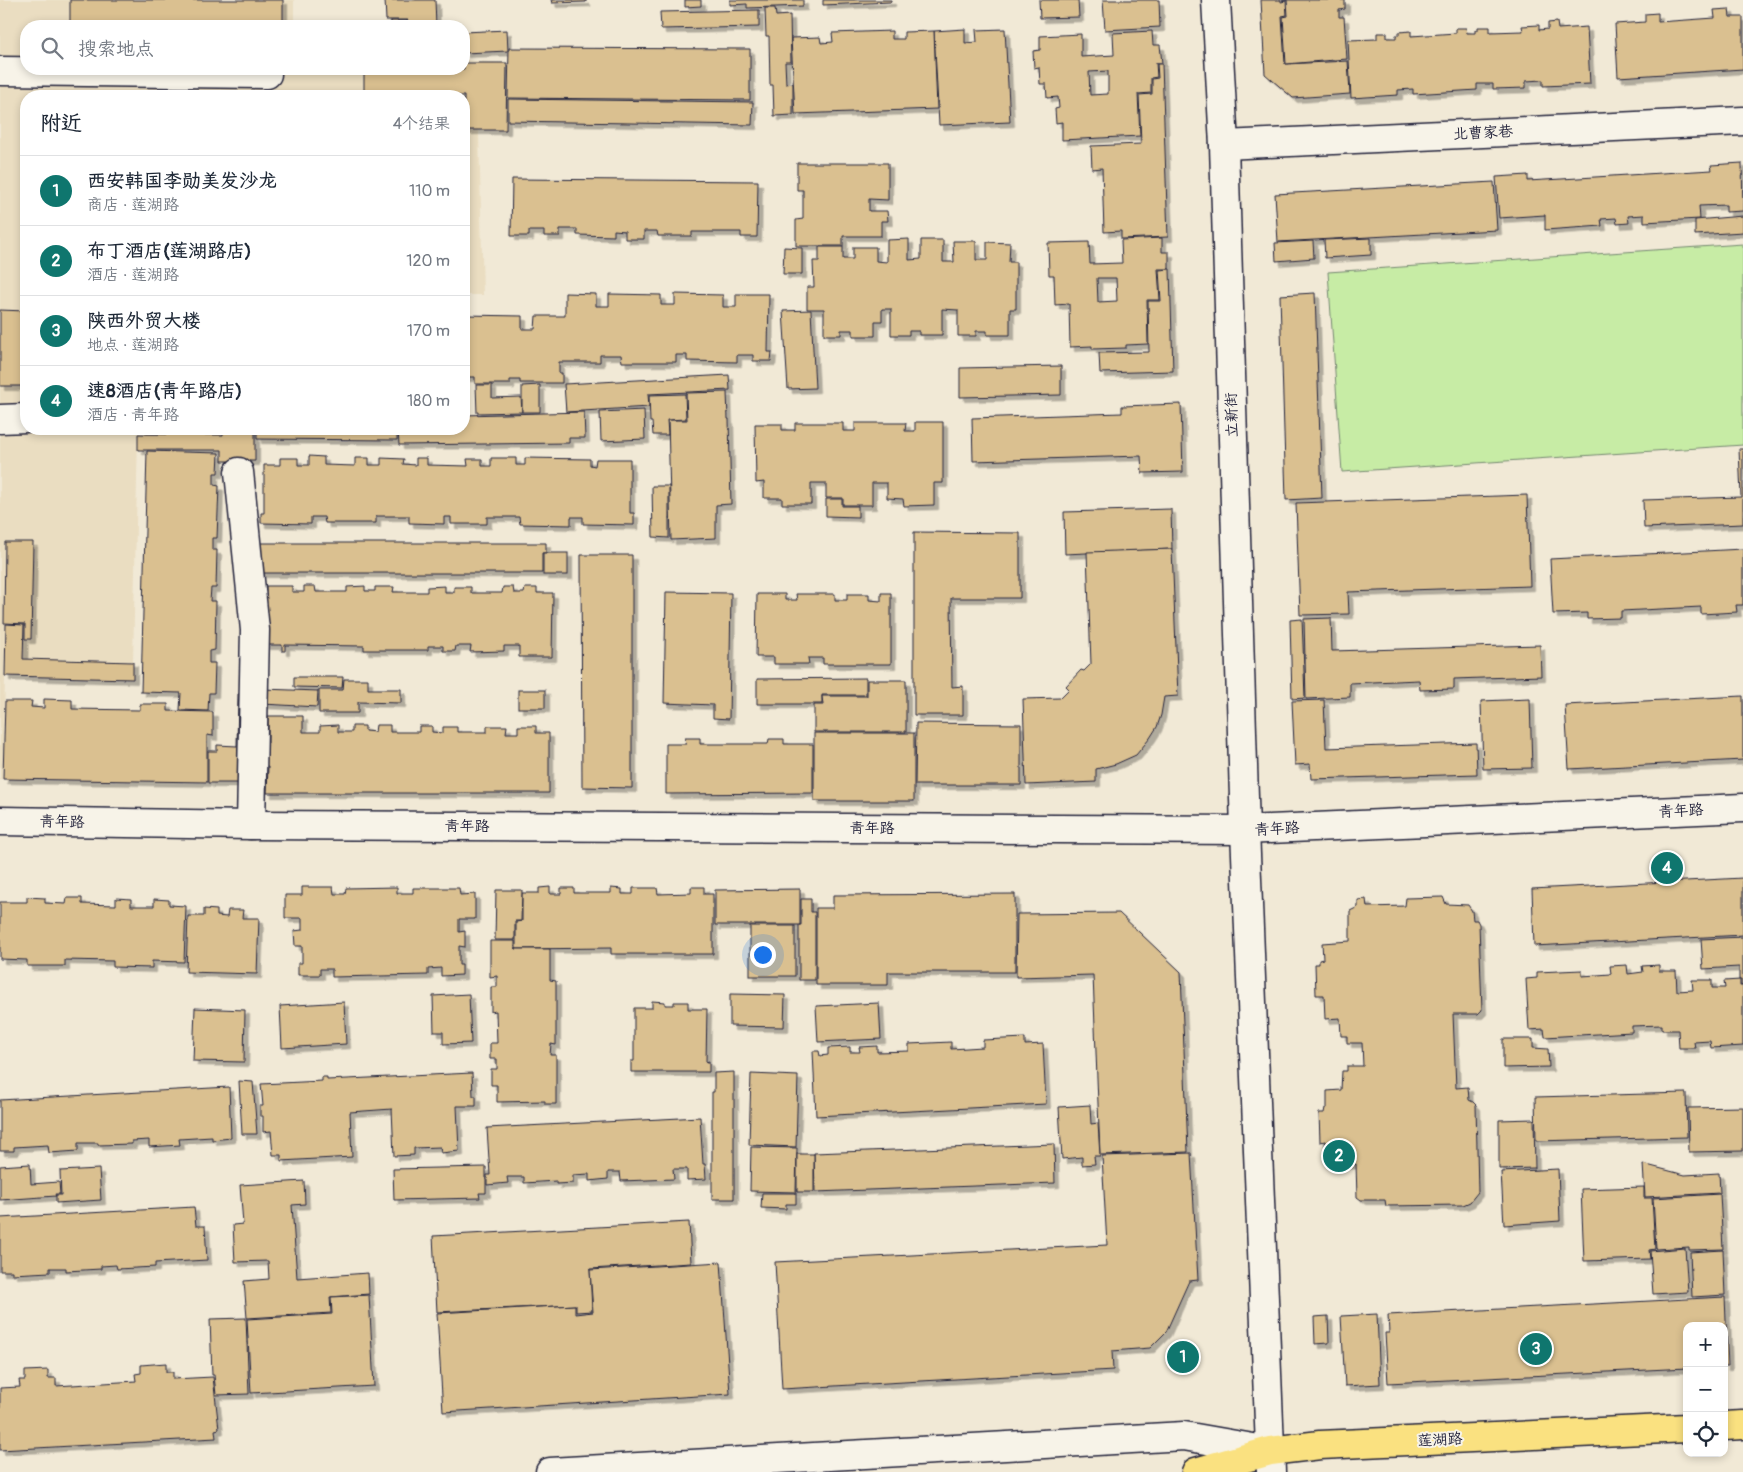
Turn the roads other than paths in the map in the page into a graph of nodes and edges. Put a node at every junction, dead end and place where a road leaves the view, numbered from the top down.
1 (1216, 0) edge
2 (0, 70) edge
3 (20, 70) edge
4 (1743, 121) edge
5 (1224, 145) junction
6 (20, 418) edge
7 (0, 419) edge
8 (240, 472) dead end
9 (1743, 808) edge
10 (0, 821) edge
11 (251, 825) junction
12 (1244, 830) junction
13 (1743, 1425) edge
14 (1728, 1426) edge
15 (1683, 1428) edge
16 (1271, 1461) edge
17 (550, 1472) edge
18 (1196, 1472) edge

1 - 5 street, 立新街
2 - 3 street
4 - 5 street, 北曹家巷
5 - 12 street, 立新街
6 - 7 street
8 - 11 street
9 - 12 street, 青年路
10 - 11 street, 青年路
11 - 12 street, 青年路
12 - 16 street, 立新街
13 - 14 main road
15 - 16 main road, 莲湖路
16 - 17 street
16 - 18 main road, 莲湖路

